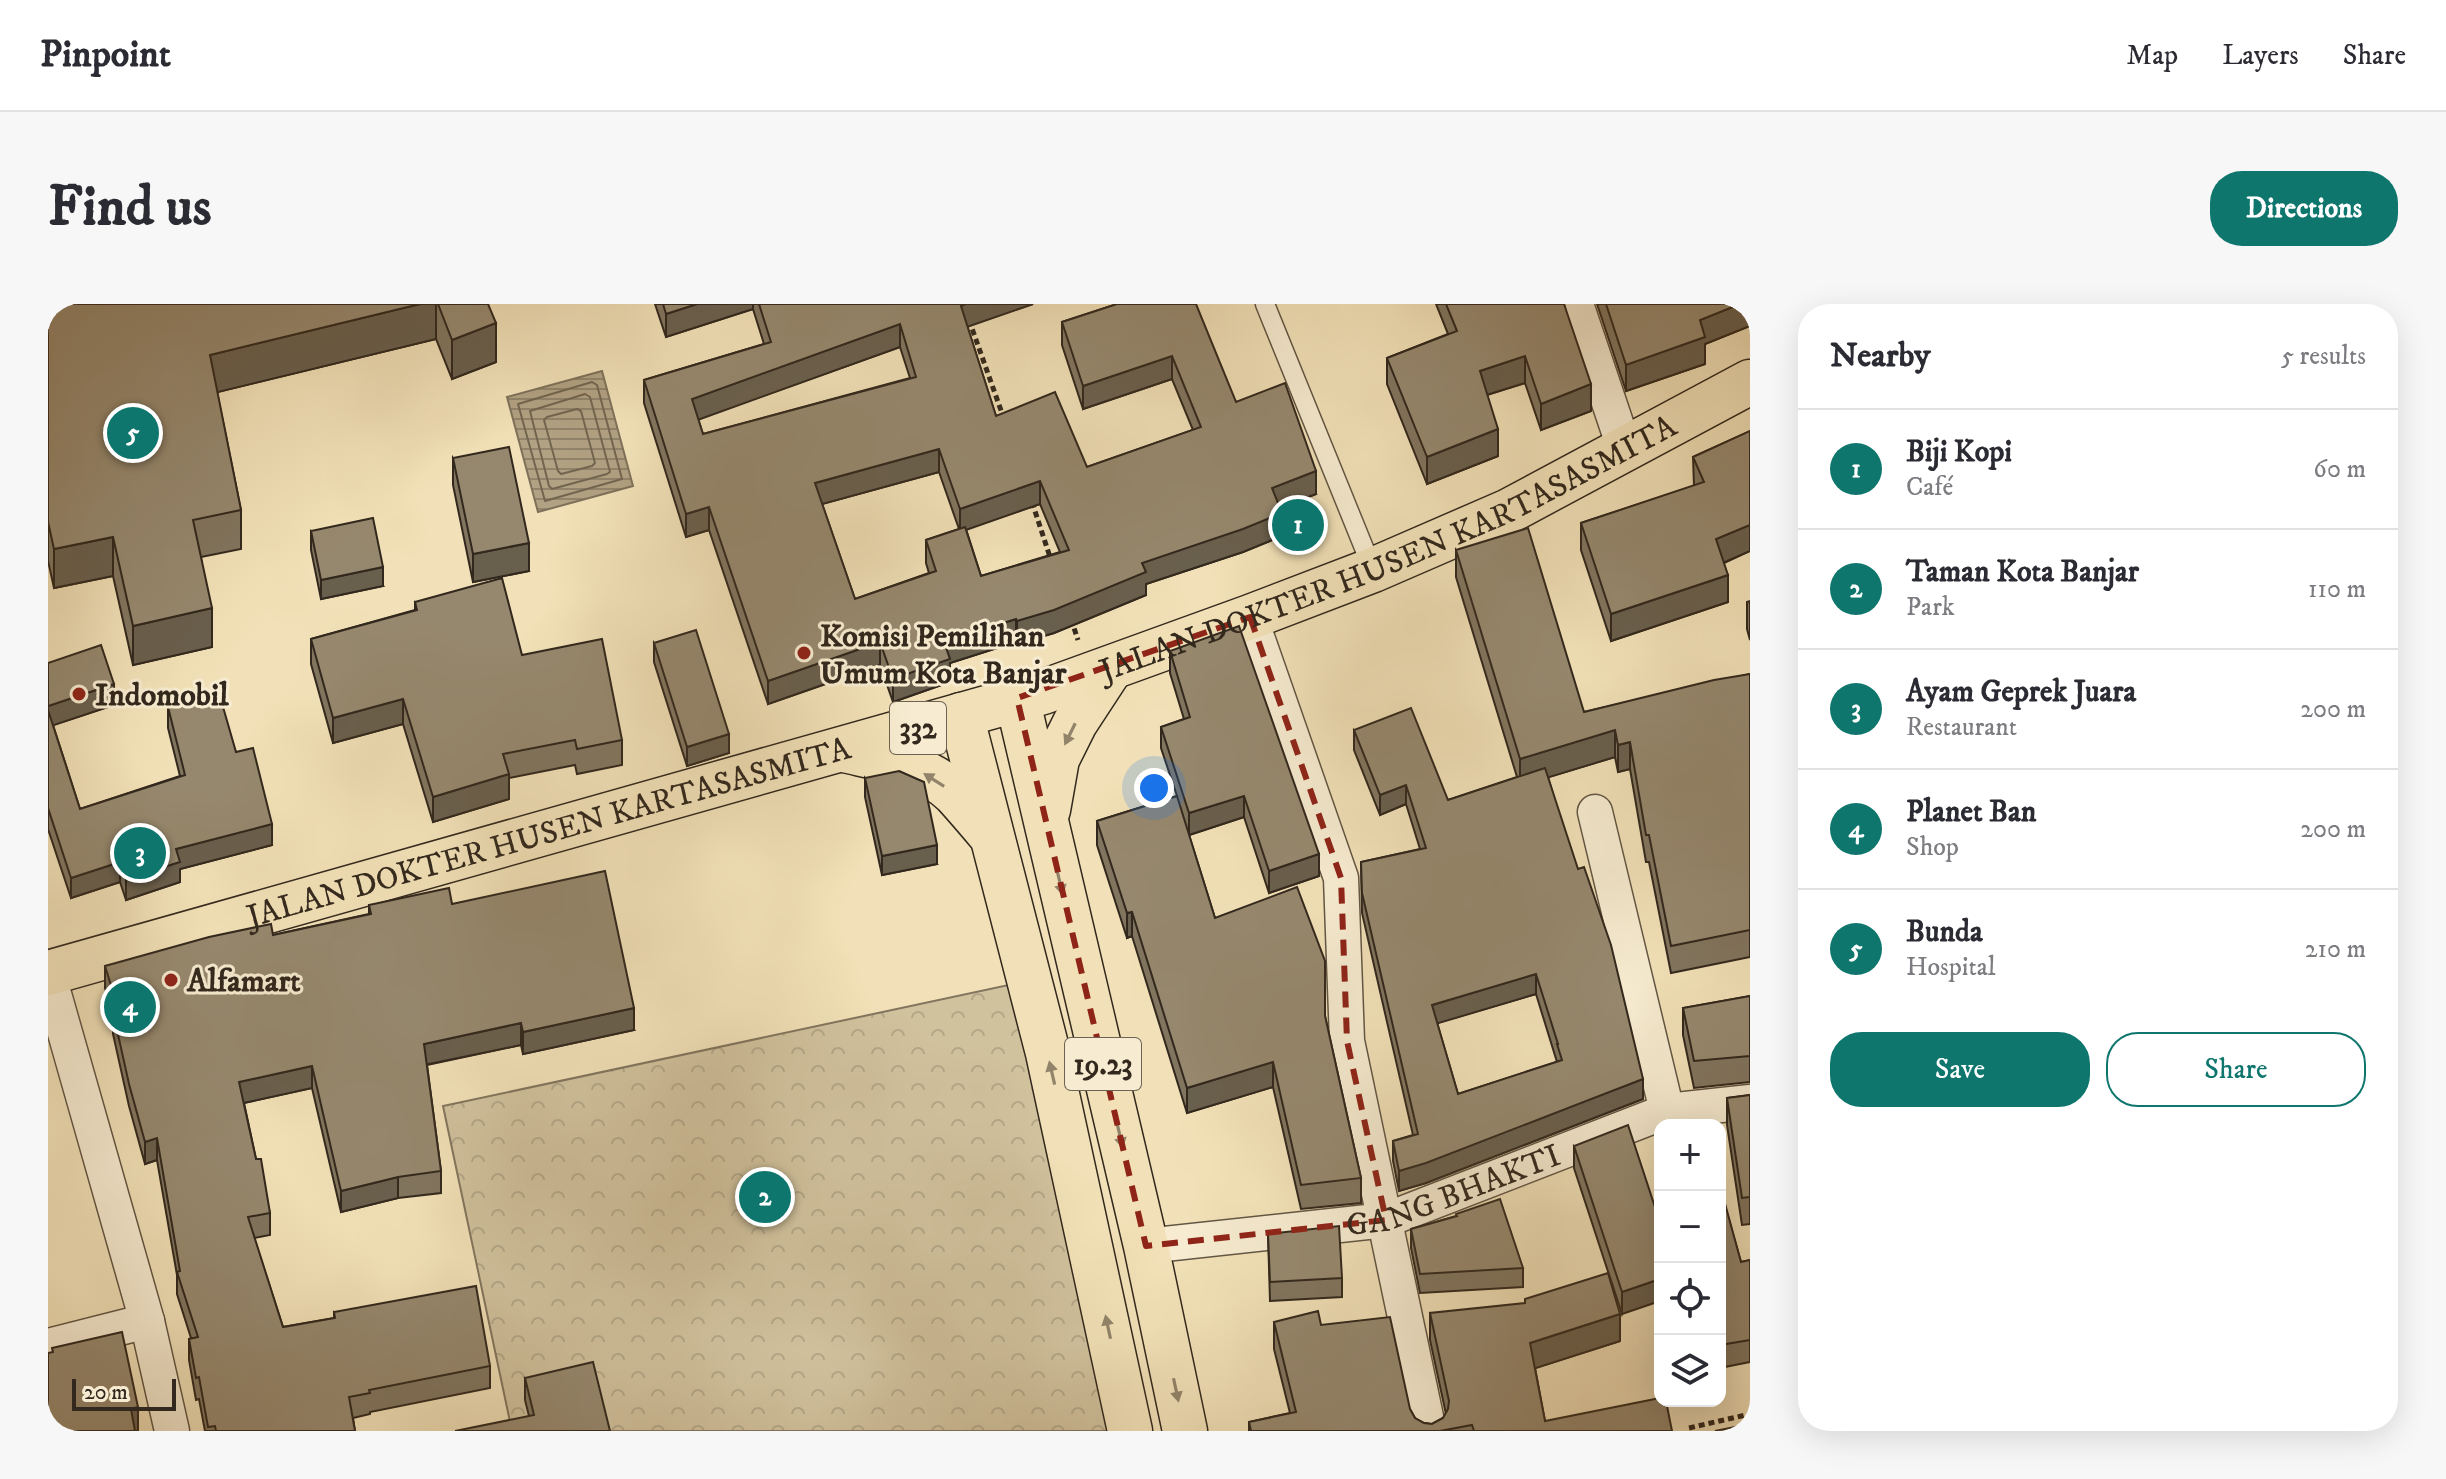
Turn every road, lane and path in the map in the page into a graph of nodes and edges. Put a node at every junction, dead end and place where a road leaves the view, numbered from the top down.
1 (1265, 304) edge
2 (1576, 304) edge
3 (969, 318) edge
4 (1750, 382) edge
5 (1003, 417) edge
6 (1625, 450) junction
7 (1027, 488) edge
8 (1051, 560) edge
9 (1373, 570) junction
10 (1250, 617) junction
11 (1071, 618) edge
12 (1100, 672) junction
13 (1017, 698) junction
14 (961, 715) junction
15 (839, 749) junction
16 (1595, 812) dead end
17 (1046, 823) junction
18 (990, 834) junction
19 (48, 973) edge
20 (1750, 1102) edge
21 (1667, 1111) junction
22 (1386, 1220) junction
23 (1146, 1246) junction
24 (147, 1321) junction
25 (48, 1346) edge
26 (1750, 1414) edge
27 (1689, 1428) dead end
28 (172, 1431) edge
29 (1130, 1431) edge
30 (1185, 1431) edge
31 (1429, 1431) edge

1 - 9 lane
2 - 6 street
3 - 5 path
4 - 6 main road, JALAN DOKTER HUSEN KARTASASMITA / 332
6 - 9 main road, JALAN DOKTER HUSEN KARTASASMITA / 332
7 - 8 path
9 - 10 main road, JALAN DOKTER HUSEN KARTASASMITA / 332
10 - 12 main road, JALAN DOKTER HUSEN KARTASASMITA / 332
10 - 22 street
11 - 12 path
12 - 13 main road, JALAN DOKTER HUSEN KARTASASMITA / 332
12 -> 17 main road
13 - 14 main road, JALAN DOKTER HUSEN KARTASASMITA / 332
13 - 17 main road, 19.23
14 - 15 main road, JALAN DOKTER HUSEN KARTASASMITA / 332
14 - 18 main road, 19.23
18 -> 15 main road
15 - 19 main road, JALAN DOKTER HUSEN KARTASASMITA / 332
16 - 21 street
17 -> 23 main road, 19.23
29 -> 18 main road, 19.23
19 - 24 street
20 - 21 street, GANG BHAKTI
21 - 22 street, GANG BHAKTI
22 - 23 street, GANG BHAKTI
22 - 31 street
23 -> 30 main road, 19.23
24 - 25 street
24 - 28 street
26 - 27 path

